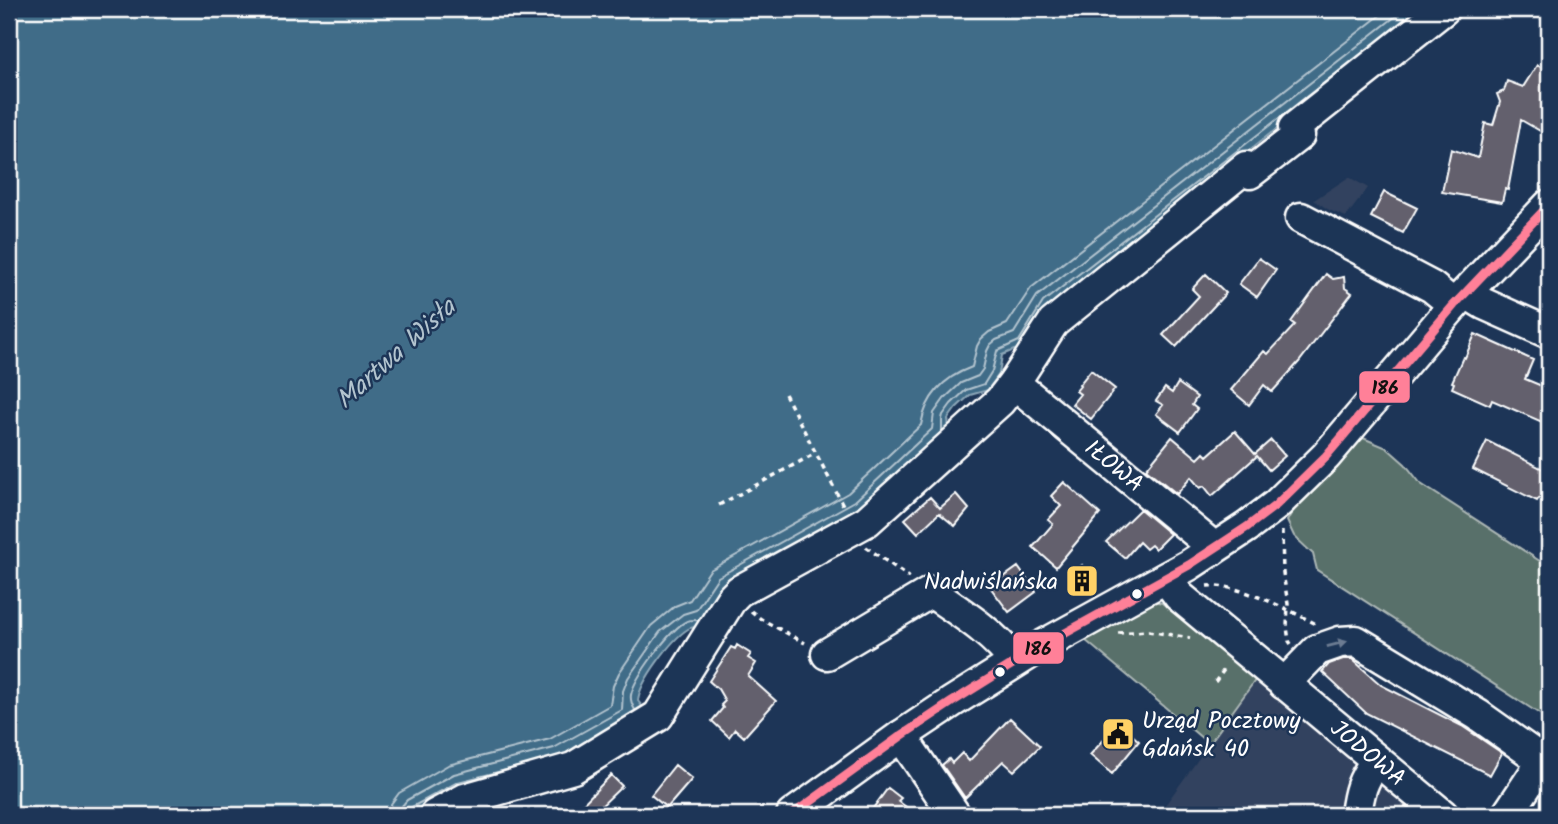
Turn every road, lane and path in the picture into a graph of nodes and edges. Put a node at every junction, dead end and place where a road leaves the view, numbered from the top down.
1 (1444, 9) edge
2 (1549, 205) edge
3 (1301, 218) dead end
4 (1460, 299) junction
5 (1549, 333) edge
6 (1014, 383) junction
7 (785, 394) dead end
8 (816, 453) junction
9 (719, 505) dead end
10 (1282, 527) dead end
11 (856, 528) junction
12 (1211, 551) junction
13 (1166, 578) junction
14 (1203, 587) dead end
15 (931, 592) junction
16 (734, 596) junction
17 (1288, 610) junction
18 (1107, 634) dead end
19 (1191, 638) dead end
20 (1289, 641) dead end
21 (1349, 641) junction
22 (827, 654) joint
23 (1015, 662) junction
24 (1228, 665) dead end
25 (1215, 682) dead end
26 (1284, 684) junction
27 (901, 736) junction
28 (1546, 756) edge
29 (1376, 761) junction
30 (435, 815) edge
31 (792, 815) edge
32 (955, 815) edge
33 (1356, 815) edge
34 (1443, 815) edge
35 (1507, 815) edge

1 - 6 street
2 - 4 street
3 - 4 street
4 - 5 street
4 - 12 street
6 - 11 street
6 - 12 street, IŁOWA
7 - 8 path
8 - 9 path
8 - 11 path
10 - 17 path
11 - 15 path
11 - 16 street
12 - 13 street
13 - 23 street
13 - 26 street, JODOWA
14 - 17 path
15 - 22 street
15 - 23 street
16 - 22 path
16 - 30 street
17 - 20 path
17 - 21 path
18 - 19 path
26 -> 21 street
21 - 28 street
23 - 27 street
24 - 25 path
26 - 29 street, JODOWA
27 - 31 street
27 - 32 street
28 - 35 street
29 - 33 street
29 - 34 street, JODOWA

